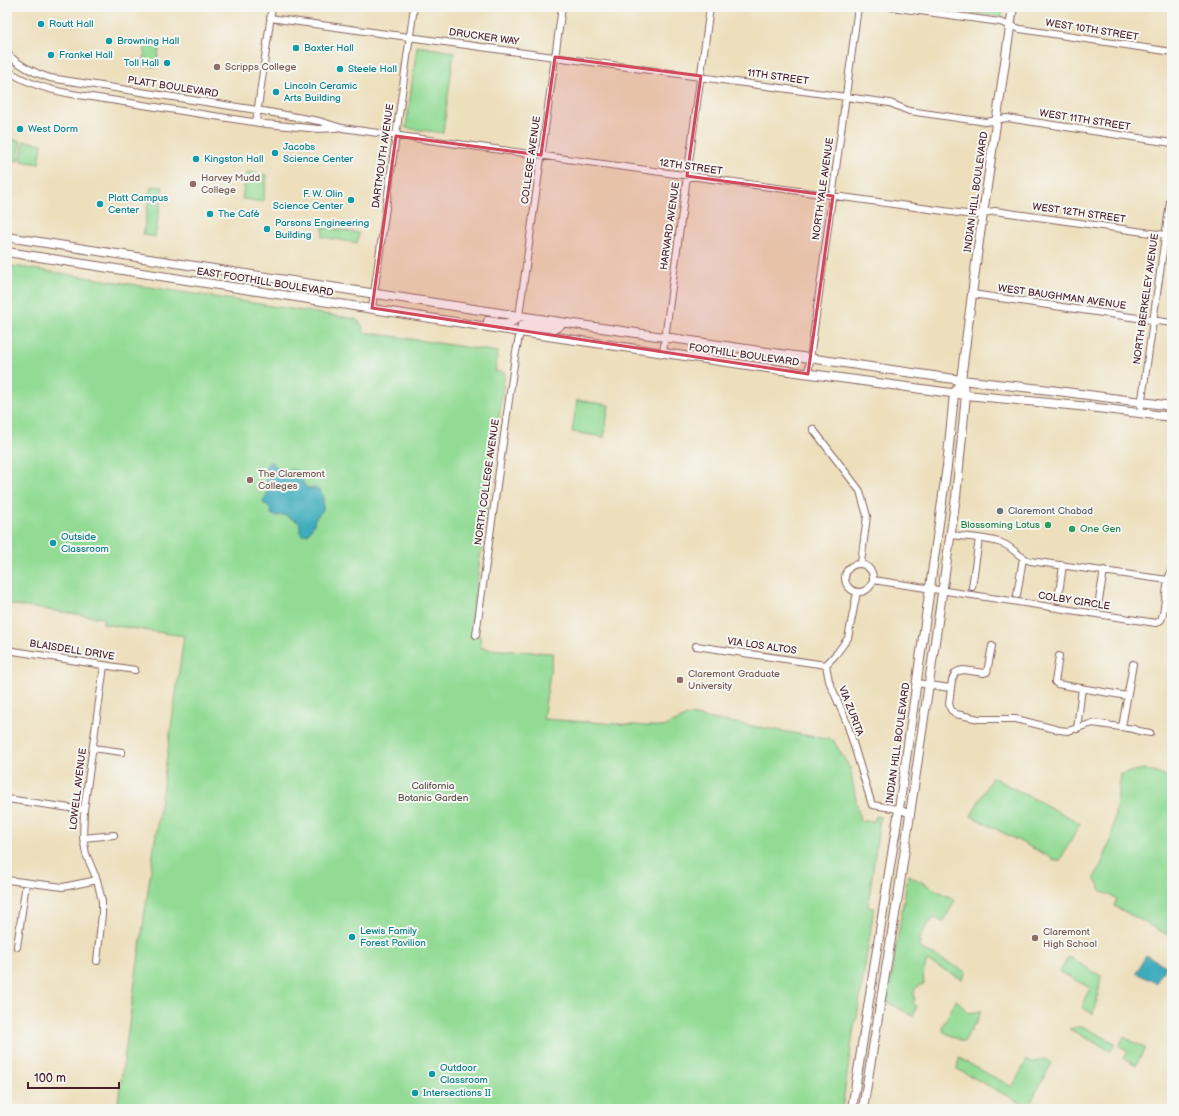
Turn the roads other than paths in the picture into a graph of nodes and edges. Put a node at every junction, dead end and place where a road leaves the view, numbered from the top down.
1 (272, 7) edge
2 (414, 7) edge
3 (562, 7) edge
4 (710, 7) edge
5 (858, 7) edge
6 (891, 7) edge
7 (1013, 7) edge
8 (270, 18) junction
9 (1010, 25) junction
10 (410, 37) junction
11 (1172, 52) edge
12 (7, 54) edge
13 (555, 57) junction
14 (7, 70) edge
15 (701, 76) junction
16 (846, 97) junction
17 (257, 110) junction
18 (996, 120) junction
19 (256, 122) junction
20 (342, 128) junction
21 (396, 136) junction
22 (1172, 143) edge
23 (541, 155) junction
24 (687, 176) junction
25 (1172, 188) edge
26 (832, 196) junction
27 (983, 213) junction
28 (1169, 236) edge
29 (7, 237) edge
30 (7, 252) edge
31 (374, 294) junction
32 (972, 294) junction
33 (372, 308) junction
34 (519, 316) junction
35 (1154, 320) junction
36 (563, 322) junction
37 (1172, 323) edge
38 (470, 324) junction
39 (520, 332) junction
40 (665, 337) junction
41 (663, 353) junction
42 (809, 358) junction
43 (808, 374) junction
44 (961, 380) junction
45 (954, 394) junction
46 (966, 395) junction
47 (1142, 402) junction
48 (1172, 406) edge
49 (1140, 413) junction
50 (1172, 418) edge
51 (813, 429) dead end
52 (950, 535) junction
53 (979, 539) junction
54 (1023, 558) junction
55 (861, 564) junction
56 (1063, 565) junction
57 (1172, 568) edge
58 (1104, 570) junction
59 (873, 580) junction
60 (1168, 580) junction
61 (972, 587) dead end
62 (930, 589) junction
63 (942, 591) junction
64 (857, 592) junction
65 (1017, 595) dead end
66 (1058, 600) dead end
67 (1098, 606) dead end
68 (476, 635) dead end
69 (696, 646) dead end
70 (992, 646) dead end
71 (8, 650) edge
72 (1059, 656) dead end
73 (7, 658) edge
74 (1133, 664) dead end
75 (826, 665) junction
76 (104, 666) junction
77 (135, 670) dead end
78 (917, 683) junction
79 (928, 685) junction
80 (950, 688) junction
81 (1082, 688) junction
82 (1127, 696) junction
83 (1122, 728) junction
84 (1077, 729) junction
85 (1150, 733) dead end
86 (93, 748) junction
87 (122, 752) dead end
88 (7, 799) edge
89 (84, 810) junction
90 (899, 810) junction
91 (910, 814) junction
92 (114, 835) dead end
93 (82, 838) junction
94 (7, 880) edge
95 (97, 880) junction
96 (26, 883) junction
97 (17, 947) dead end
98 (97, 961) dead end
99 (852, 1109) edge
100 (863, 1109) edge

1 - 8 street
2 - 10 street, DARTMOUTH AVENUE
3 - 13 street, COLLEGE AVENUE
4 - 15 street, HARVARD AVENUE
5 - 16 street, NORTH YALE AVENUE
6 - 9 street, WEST 10TH STREET
7 - 9 main road, INDIAN HILL BOULEVARD
8 - 10 street
8 - 17 street
9 - 11 street, WEST 10TH STREET
9 - 18 main road, INDIAN HILL BOULEVARD
10 - 13 street, DRUCKER WAY
10 - 21 street, DARTMOUTH AVENUE
12 - 17 street, PLATT BOULEVARD
13 - 15 street, 11TH STREET
13 - 23 street, COLLEGE AVENUE
14 - 19 street, PLATT BOULEVARD
15 - 16 street, 11TH STREET
15 - 24 street, HARVARD AVENUE
16 - 18 street, 11TH STREET
16 - 26 street, NORTH YALE AVENUE
17 - 19 street
17 - 20 street, PLATT BOULEVARD
18 - 22 street, WEST 11TH STREET
18 - 27 main road, INDIAN HILL BOULEVARD
19 - 20 street, PLATT BOULEVARD
20 - 21 street, PLATT BOULEVARD
21 - 23 street, 12TH STREET
21 - 31 street, DARTMOUTH AVENUE
23 - 24 street, 12TH STREET
23 - 34 street, COLLEGE AVENUE
24 - 26 street, 12TH STREET
24 - 40 street, HARVARD AVENUE
25 - 28 street, NORTH BERKELEY AVENUE
26 - 27 street, 12TH STREET
26 - 42 street, NORTH YALE AVENUE
27 - 28 street, WEST 12TH STREET
27 - 32 main road, INDIAN HILL BOULEVARD
28 - 35 street, NORTH BERKELEY AVENUE
29 - 31 main road, EAST FOOTHILL BOULEVARD
30 - 33 main road, EAST FOOTHILL BOULEVARD
31 - 33 street, DARTMOUTH AVENUE
31 - 34 main road, EAST FOOTHILL BOULEVARD
32 - 35 street, WEST BAUGHMAN AVENUE
32 - 44 main road, INDIAN HILL BOULEVARD
33 - 38 main road, EAST FOOTHILL BOULEVARD
34 - 36 main road, FOOTHILL BOULEVARD
34 - 38 main road
35 - 37 street, WEST BAUGHMAN AVENUE
35 - 47 street, NORTH BERKELEY AVENUE
36 - 39 main road
36 - 40 main road, FOOTHILL BOULEVARD
38 - 39 main road, EAST FOOTHILL BOULEVARD
39 - 41 main road, FOOTHILL BOULEVARD
39 - 68 street, NORTH COLLEGE AVENUE
40 - 41 street, HARVARD AVENUE
40 - 42 main road, FOOTHILL BOULEVARD
41 - 43 main road, FOOTHILL BOULEVARD
42 - 43 street, NORTH YALE AVENUE
42 - 44 main road, FOOTHILL BOULEVARD
43 - 45 main road, FOOTHILL BOULEVARD
44 - 45 main road, INDIAN HILL BOULEVARD
44 - 46 main road, INDIAN HILL BOULEVARD
44 - 47 main road, FOOTHILL BOULEVARD
45 - 46 main road, FOOTHILL BOULEVARD
45 - 62 main road, INDIAN HILL BOULEVARD
46 - 49 main road, FOOTHILL BOULEVARD
46 - 52 main road, INDIAN HILL BOULEVARD
47 - 48 main road
47 - 49 street, NORTH BERKELEY AVENUE
49 - 50 main road
51 - 55 street
52 - 53 street
52 - 63 main road, INDIAN HILL BOULEVARD
53 - 54 street
53 - 61 street
54 - 56 street
54 - 65 street
55 - 59 street
55 - 64 street
56 - 58 street
56 - 66 street
57 - 60 street, COLBY CIRCLE
58 - 60 street
58 - 67 street
59 - 62 street, COLBY CIRCLE
59 - 64 street
60 - 63 street, COLBY CIRCLE
62 - 63 street, COLBY CIRCLE
62 - 78 main road, INDIAN HILL BOULEVARD
63 - 79 main road, INDIAN HILL BOULEVARD
64 - 75 street
69 - 75 street, VIA LOS ALTOS
70 - 80 street
71 - 73 street
71 - 76 street, BLAISDELL DRIVE
72 - 81 street
74 - 82 street
75 - 90 street, VIA ZURITA
76 - 77 street, BLAISDELL DRIVE
76 - 86 street, LOWELL AVENUE
78 - 79 street
78 - 90 main road, INDIAN HILL BOULEVARD
79 - 80 street
79 - 91 main road, INDIAN HILL BOULEVARD
80 - 84 street
81 - 82 street
81 - 84 street
82 - 83 street
83 - 84 street
83 - 85 street
86 - 87 street
86 - 89 street, LOWELL AVENUE
88 - 89 street
89 - 93 street, LOWELL AVENUE
90 - 91 street, VIA ZURITA
90 - 99 main road, INDIAN HILL BOULEVARD
91 - 100 main road, INDIAN HILL BOULEVARD
92 - 93 street
93 - 95 street, LOWELL AVENUE
94 - 96 street
95 - 96 street
95 - 98 street, LOWELL AVENUE
96 - 97 street

